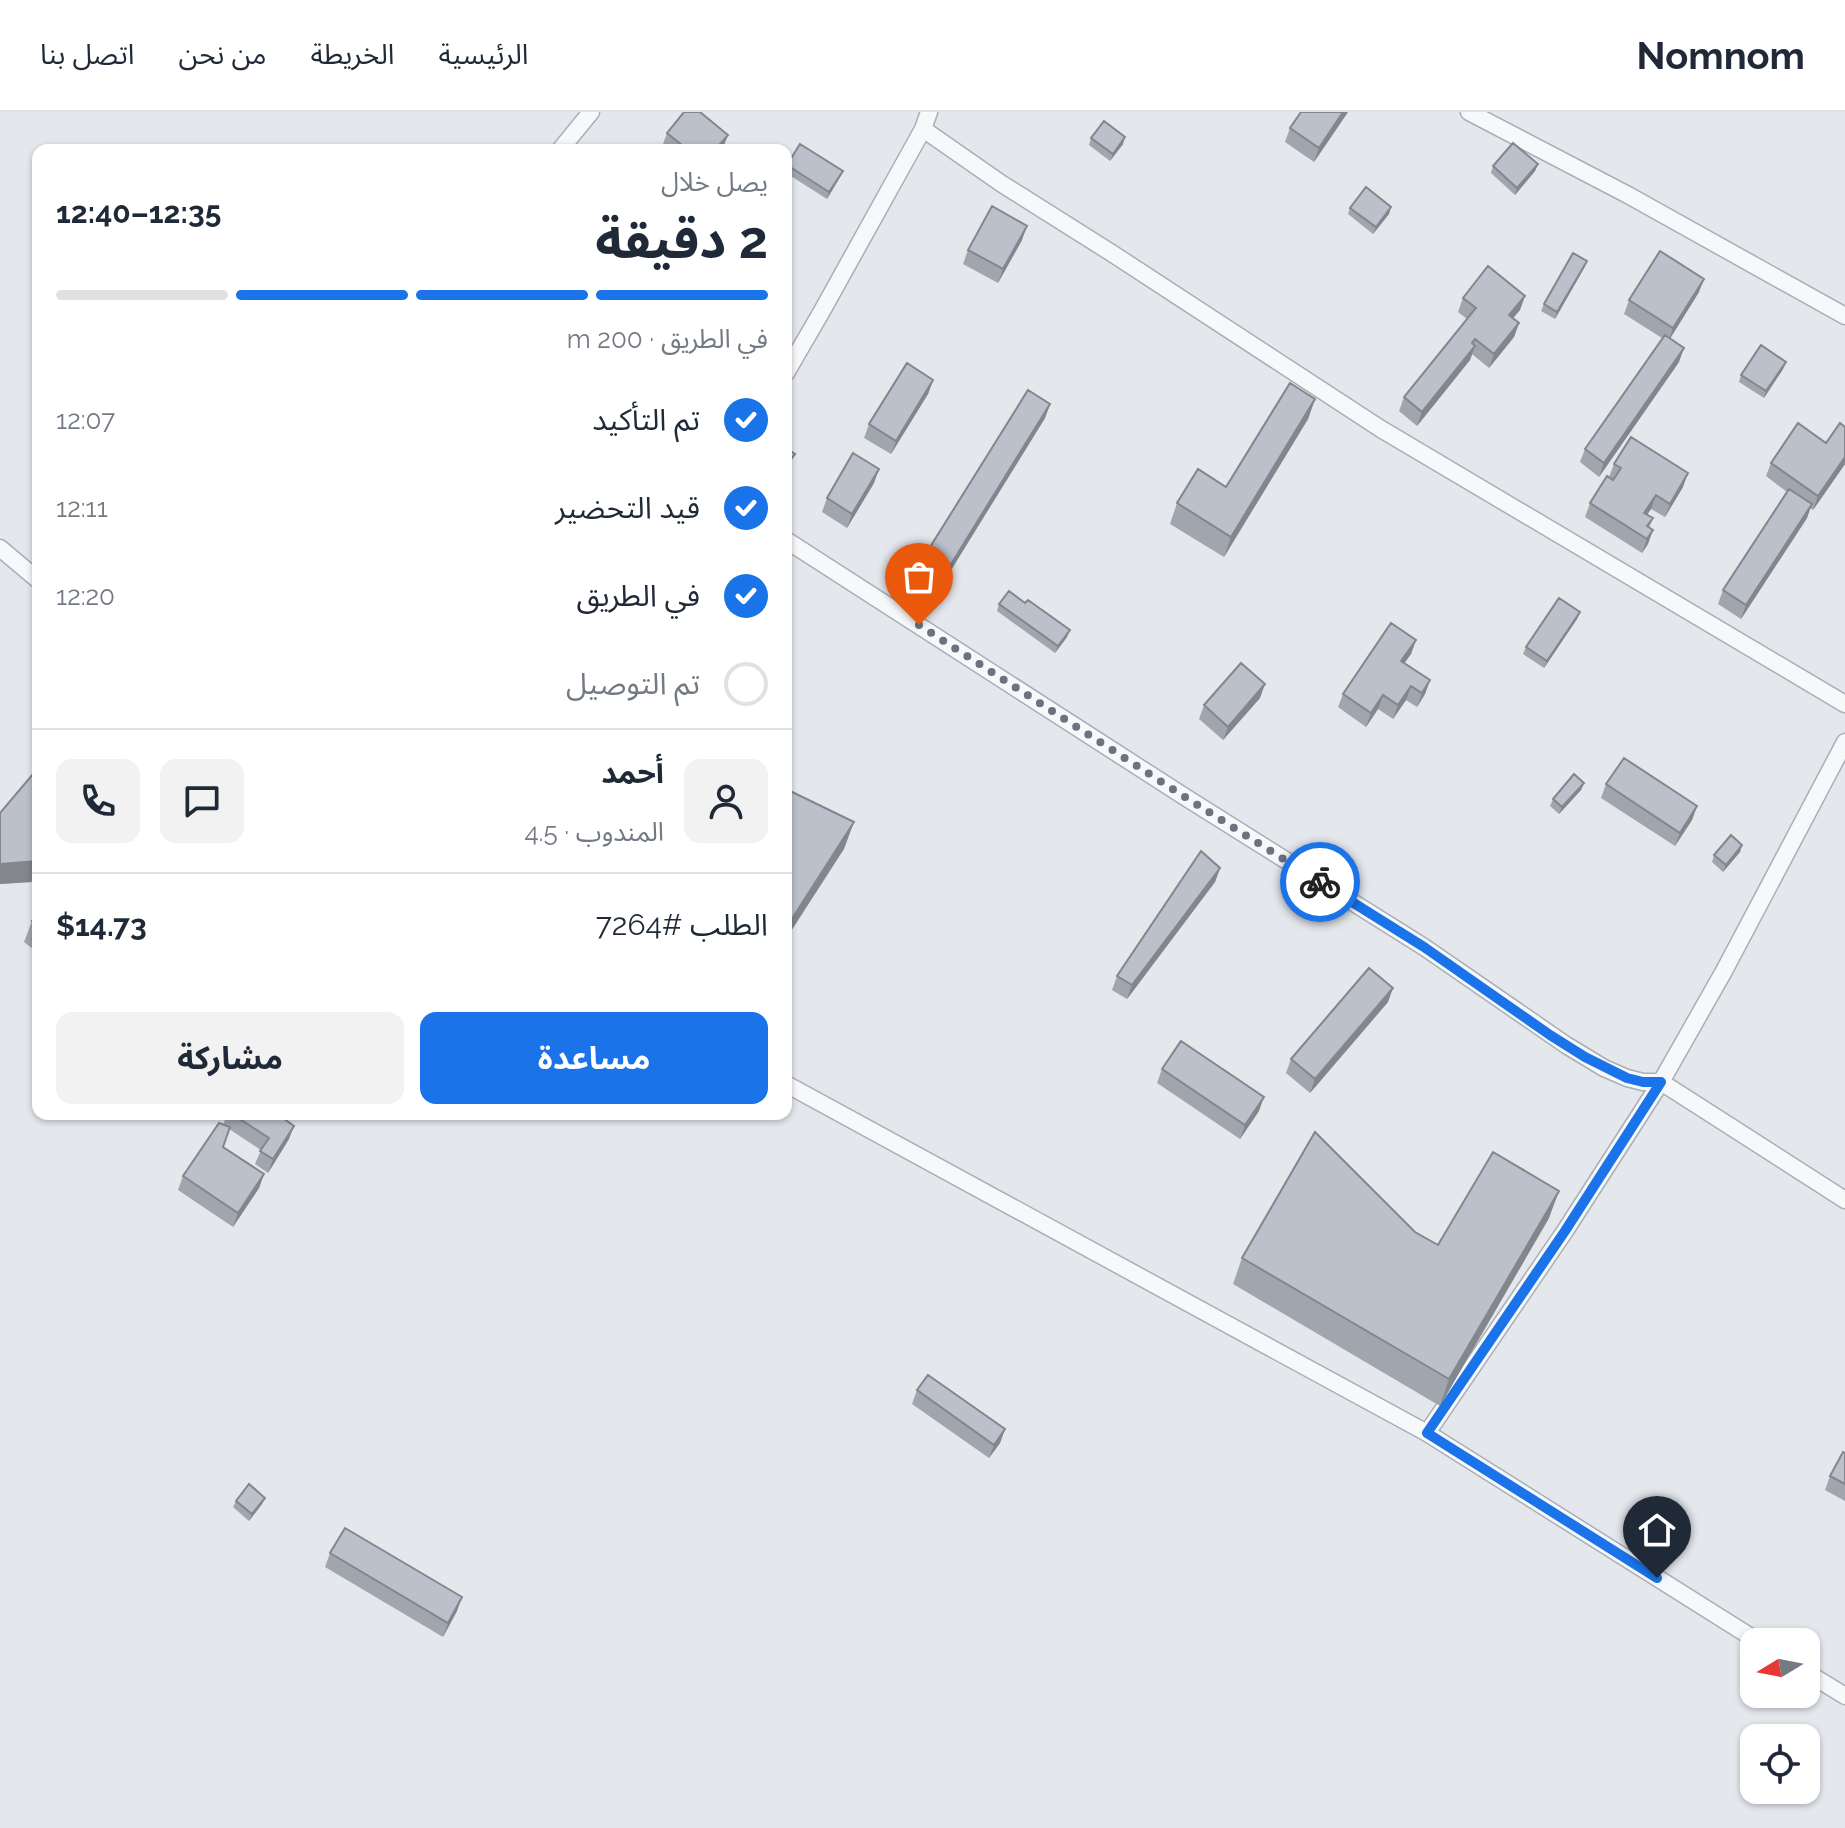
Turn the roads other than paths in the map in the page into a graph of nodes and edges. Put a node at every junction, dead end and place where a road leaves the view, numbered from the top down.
1 (591, 112) edge
2 (929, 112) edge
3 (1469, 112) edge
4 (923, 129) junction
5 (565, 144) edge
6 (1845, 316) edge
7 (792, 362) edge
8 (792, 544) edge
9 (0, 548) edge
10 (32, 575) edge
11 (1845, 704) edge
12 (1845, 742) edge
13 (1661, 1082) junction
14 (792, 1087) edge
15 (1845, 1200) edge
16 (1427, 1433) junction
17 (1740, 1630) edge
18 (1820, 1681) edge
19 (1845, 1696) edge

1 - 5 lane
2 - 4 lane
3 - 6 lane
4 - 7 lane
4 - 11 lane
8 - 13 lane
9 - 10 lane
12 - 13 lane
13 - 15 lane
13 - 16 lane
14 - 16 lane
16 - 17 lane
18 - 19 lane

